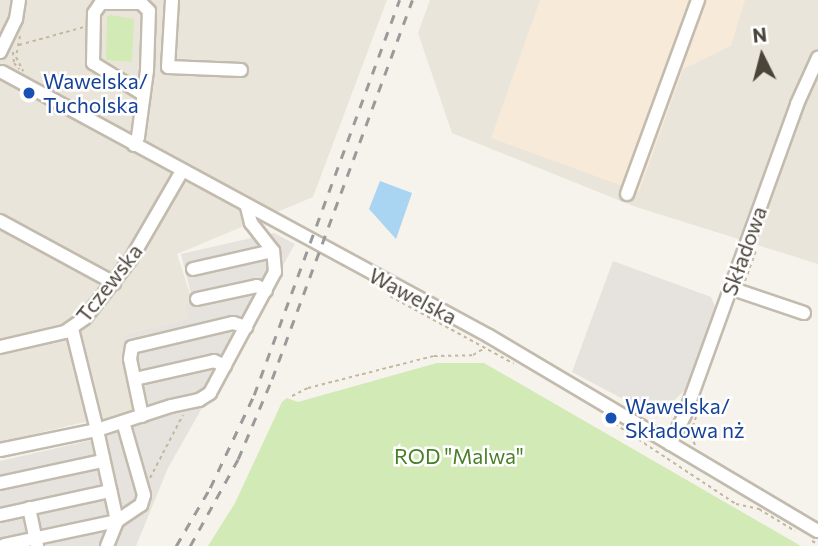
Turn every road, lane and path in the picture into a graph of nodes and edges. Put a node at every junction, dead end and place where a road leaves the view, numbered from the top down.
1 (19, 0) edge
2 (172, 0) edge
3 (698, 0) edge
4 (93, 20) junction
5 (0, 52) edge
6 (16, 57) junction
7 (818, 58) edge
8 (19, 63) dead end
9 (1, 69) edge
10 (241, 70) dead end
11 (143, 94) junction
12 (134, 145) junction
13 (638, 166) junction
14 (182, 171) junction
15 (623, 173) dead end
16 (627, 194) dead end
17 (247, 207) junction
18 (0, 221) edge
19 (273, 251) junction
20 (193, 269) dead end
21 (114, 282) junction
22 (387, 282) junction
23 (730, 288) junction
24 (267, 291) junction
25 (197, 299) dead end
26 (804, 313) dead end
27 (246, 327) junction
28 (72, 329) junction
29 (486, 342) junction
30 (0, 347) edge
31 (516, 365) dead end
32 (225, 366) junction
33 (135, 379) junction
34 (292, 396) dead end
35 (184, 413) dead end
36 (601, 415) dead end
37 (142, 416) junction
38 (123, 422) junction
39 (97, 429) junction
40 (670, 444) junction
41 (0, 450) edge
42 (103, 461) junction
43 (0, 484) edge
44 (110, 491) junction
45 (144, 495) junction
46 (29, 508) junction
47 (0, 515) edge
48 (117, 521) junction
49 (794, 530) dead end
50 (812, 534) edge
51 (36, 542) edge
52 (818, 544) edge
53 (4, 545) edge
54 (107, 546) edge

1 - 5 street
2 - 10 street
3 - 13 street
4 - 6 path
4 - 11 street
4 - 11 street
6 - 8 path
6 - 9 path
7 - 23 street, Składowa
9 - 12 street, Wawelska
11 - 12 street
12 - 14 street, Wawelska
13 - 15 street
13 - 16 street
14 - 17 street, Wawelska
14 - 21 street, Tczewska
17 - 19 street
17 - 22 street, Wawelska
18 - 21 street
19 - 20 street
19 - 24 street
21 - 28 street, Tczewska
22 - 29 street, Wawelska
22 - 29 path
23 - 26 street
23 - 40 street, Składowa
24 - 25 street
24 - 27 street
27 - 32 street
27 - 33 street
28 - 30 street, Tczewska
28 - 39 street
29 - 31 path
29 - 34 path
29 - 40 street, Wawelska
32 - 33 street
32 - 37 street
33 - 37 street
35 - 45 path
36 - 49 path
37 - 38 street
38 - 39 street
38 - 45 street
39 - 41 street
39 - 42 street
40 - 50 street, Wawelska
42 - 43 street
42 - 44 street
44 - 46 street
44 - 48 street
45 - 48 street
46 - 47 street
46 - 51 street
48 - 51 street
48 - 54 street
50 - 52 path
51 - 53 street

